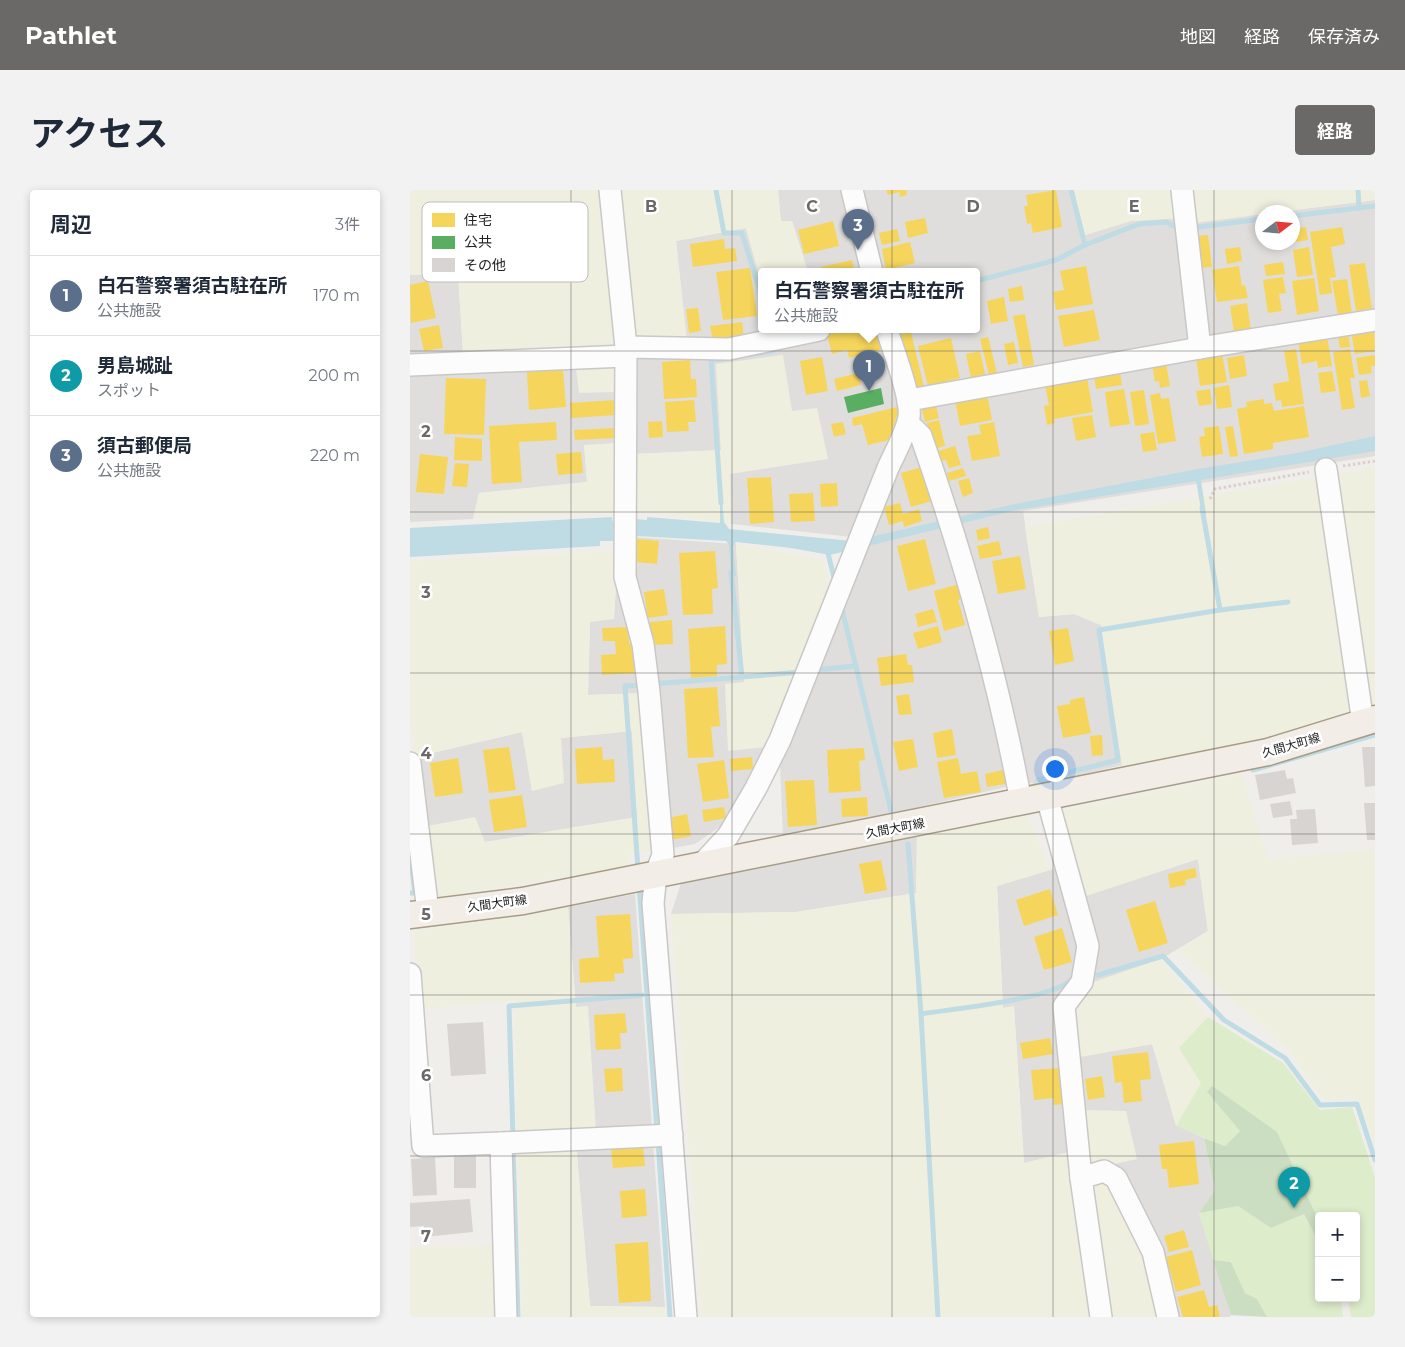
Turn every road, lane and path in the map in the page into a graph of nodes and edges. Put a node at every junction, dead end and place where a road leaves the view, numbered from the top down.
1 (610, 190) edge
2 (852, 190) edge
3 (1182, 190) edge
4 (871, 268) edge
5 (1375, 320) edge
6 (804, 333) edge
7 (888, 333) edge
8 (1200, 348) junction
9 (626, 352) junction
10 (410, 366) edge
11 (908, 402) junction
12 (906, 427) junction
13 (1375, 461) edge
14 (1326, 469) junction
15 (1210, 499) dead end
16 (1369, 721) edge
17 (410, 763) edge
18 (1047, 797) junction
19 (1021, 802) junction
20 (702, 864) junction
21 (644, 875) junction
22 (419, 914) edge
23 (410, 974) edge
24 (662, 1135) junction
25 (509, 1142) junction
26 (1081, 1178) junction
27 (506, 1317) edge
28 (686, 1317) edge
29 (1101, 1317) edge
30 (1168, 1317) edge

1 - 9 street
2 - 4 street
3 - 8 street
5 - 8 street
6 - 9 street
7 - 11 street
8 - 11 street
9 - 10 street
9 - 21 street
11 - 12 street
12 - 19 street
12 - 20 street
13 - 14 path
14 - 15 path
14 - 16 street
16 - 18 main road, 久間大町線
17 - 22 street
18 - 19 main road, 久間大町線
18 - 26 street
19 - 20 main road, 久間大町線
20 - 21 main road, 久間大町線
21 - 22 main road, 久間大町線
21 - 24 street
23 - 25 street
24 - 25 street
24 - 28 street
25 - 27 street
26 - 29 street
26 - 30 street

